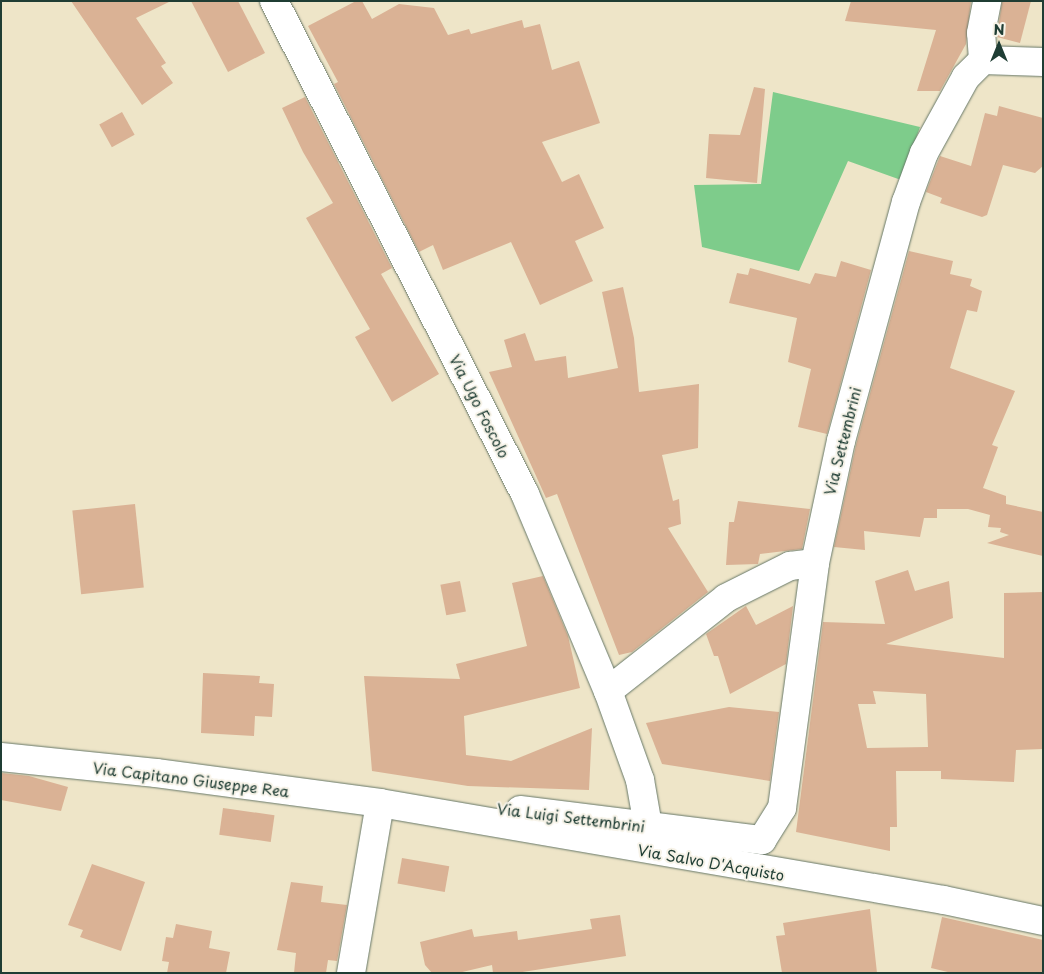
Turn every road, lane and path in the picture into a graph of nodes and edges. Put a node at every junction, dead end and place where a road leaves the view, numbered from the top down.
1 (274, 1) edge
2 (987, 1) edge
3 (983, 60) junction
4 (1043, 62) edge
5 (815, 563) junction
6 (608, 691) junction
7 (1, 757) edge
8 (380, 803) junction
9 (648, 826) junction
10 (762, 840) junction
11 (1043, 904) edge
12 (1043, 921) edge
13 (351, 973) edge

1 - 6 street, Via Ugo Foscolo
2 - 3 street
3 - 4 street
3 - 5 street, Via Settembrini
5 - 6 street
5 - 10 street, Via Settembrini
6 - 9 street, Via Ugo Foscolo
7 - 8 street, Via Capitano Giuseppe Rea
8 - 9 street, Via Luigi Settembrini
8 - 12 street, Via Salvo D'Acquisto
8 - 13 street
9 - 10 street, Via Luigi Settembrini
10 - 11 street

